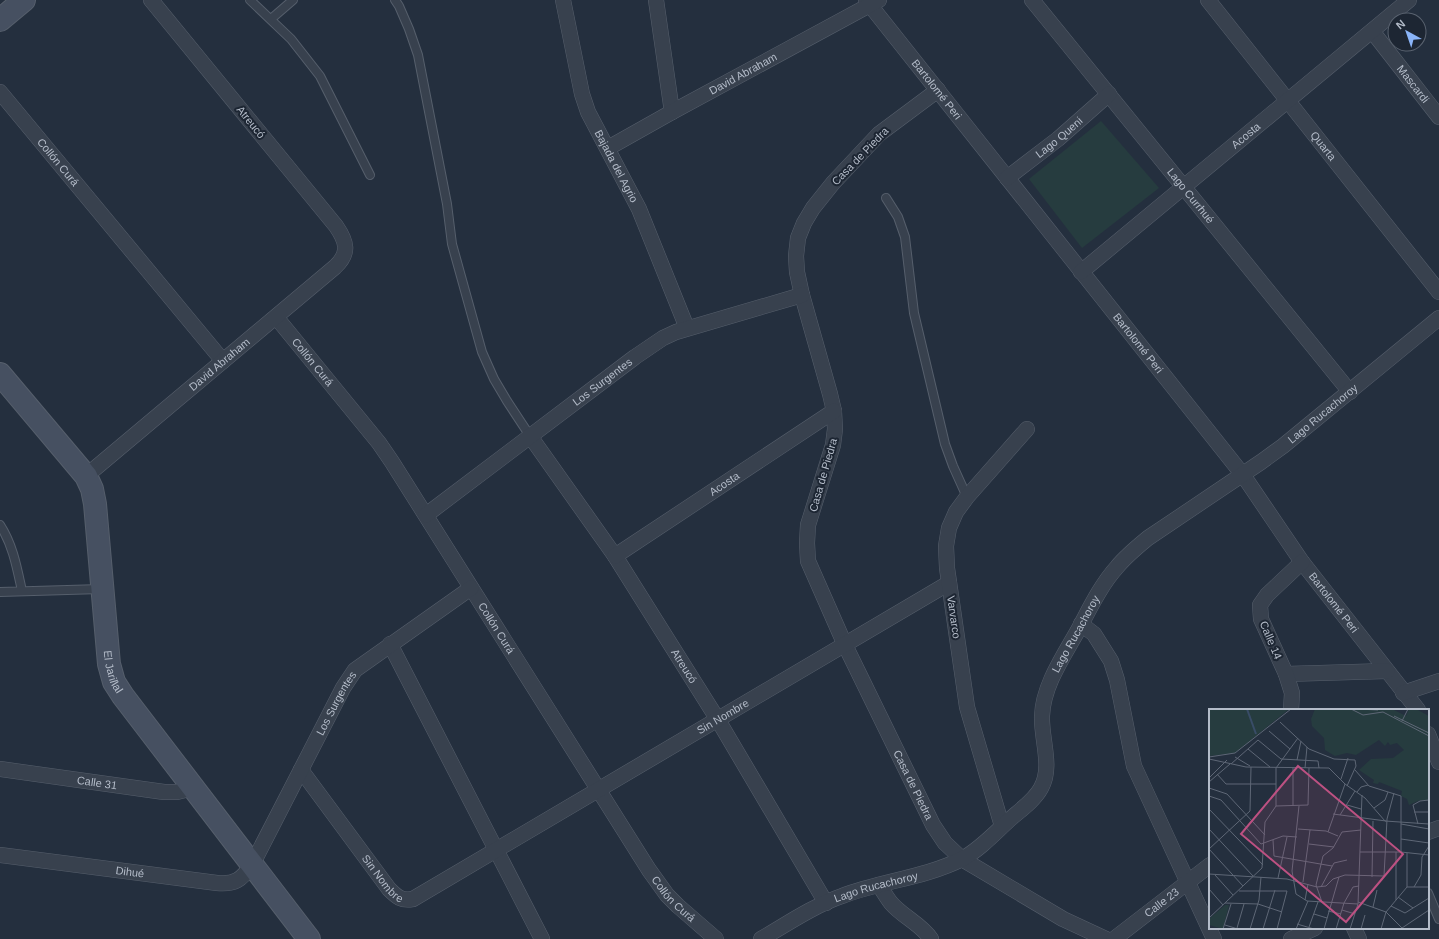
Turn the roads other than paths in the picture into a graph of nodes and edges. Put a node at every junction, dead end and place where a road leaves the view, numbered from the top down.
1 (24, 0) edge
2 (151, 0) edge
3 (250, 0) edge
4 (293, 0) edge
5 (395, 0) edge
6 (563, 0) edge
7 (656, 0) edge
8 (1032, 0) edge
9 (1208, 0) edge
10 (1410, 0) edge
11 (872, 2) edge
12 (271, 19) junction
13 (0, 20) edge
14 (1372, 31) junction
15 (938, 90) junction
16 (0, 92) edge
17 (1109, 94) junction
18 (1287, 100) junction
19 (672, 112) junction
20 (1439, 117) edge
21 (608, 148) junction
22 (370, 176) dead end
23 (1007, 178) junction
24 (1184, 187) junction
25 (886, 198) dead end
26 (346, 247) joint
27 (1082, 272) junction
28 (1439, 292) edge
29 (802, 295) junction
30 (276, 317) junction
31 (1439, 318) edge
32 (687, 328) junction
33 (223, 361) junction
34 (0, 374) edge
35 (1350, 392) junction
36 (834, 411) junction
37 (1027, 429) dead end
38 (530, 436) junction
39 (1243, 475) junction
40 (86, 476) junction
41 (967, 497) junction
42 (426, 515) junction
43 (0, 525) edge
44 (616, 556) junction
45 (1302, 562) junction
46 (949, 583) junction
47 (471, 588) junction
48 (102, 589) junction
49 (22, 591) junction
50 (0, 592) edge
51 (1081, 624) junction
52 (390, 644) junction
53 (845, 645) junction
54 (1387, 671) junction
55 (1286, 674) junction
56 (1439, 681) edge
57 (1403, 692) junction
58 (1291, 709) edge
59 (1417, 709) edge
60 (718, 720) junction
61 (1429, 737) edge
62 (1439, 762) edge
63 (0, 769) edge
64 (301, 770) junction
65 (193, 788) junction
66 (599, 790) junction
67 (1002, 826) junction
68 (1439, 828) edge
69 (1429, 832) edge
70 (496, 851) junction
71 (0, 855) edge
72 (962, 859) junction
73 (252, 865) junction
74 (1209, 866) edge
75 (1188, 882) junction
76 (879, 885) junction
77 (1429, 895) edge
78 (826, 903) junction
79 (1439, 919) edge
80 (1209, 928) edge
81 (1209, 929) edge
82 (1313, 929) edge
83 (1354, 929) edge
84 (309, 939) edge
85 (542, 939) edge
86 (716, 939) edge
87 (761, 939) edge
88 (931, 939) edge
89 (1106, 939) edge
90 (1114, 939) edge
91 (1214, 939) edge
92 (1291, 939) edge
93 (1359, 939) edge

1 - 13 street
2 - 26 street, Atreucó
3 - 12 lane
4 - 12 lane
5 - 38 lane
6 - 21 street, Bajada del Agrio
7 - 19 street
8 - 17 street, Lago Currhué
9 - 18 street, Quarta
10 - 14 street, Acosta
11 - 15 street, Bartolomé Peri
11 - 19 street, David Abraham
12 - 22 lane
14 - 18 street, Acosta
14 - 20 street, Mascardi
15 - 23 street, Bartolomé Peri
15 - 29 street, Casa de Piedra
16 - 33 street, Collón Curá
17 - 23 street, Lago Queni
17 - 24 street, Lago Currhué
18 - 24 street, Acosta
18 - 28 street, Quarta
19 - 21 street, David Abraham
21 - 32 street, Bajada del Agrio
23 - 27 street, Bartolomé Peri
24 - 27 street, Acosta
24 - 35 street, Lago Currhué
25 - 41 lane
26 - 30 street, David Abraham
27 - 39 street, Bartolomé Peri
29 - 32 street, Los Surgentes
29 - 36 street, Casa de Piedra
30 - 33 street, David Abraham
30 - 42 street, Collón Curá
31 - 35 street, Lago Rucachoroy
32 - 38 street, Los Surgentes
33 - 40 street, David Abraham
34 - 40 street, El Jarillal
35 - 39 street, Lago Rucachoroy
36 - 44 street, Acosta
36 - 53 street, Casa de Piedra
37 - 41 street, Varvarco
38 - 42 street, Los Surgentes
38 - 44 street, Atreucó
39 - 45 street, Bartolomé Peri
39 - 51 street, Lago Rucachoroy
40 - 48 street, El Jarillal
41 - 46 street, Varvarco
42 - 47 street, Collón Curá
43 - 49 lane
44 - 60 street, Atreucó
45 - 54 street, Bartolomé Peri
45 - 55 street, Calle 14
46 - 53 street, Sin Nombre
46 - 67 street, Varvarco
47 - 52 street, Los Surgentes
47 - 66 street, Collón Curá
48 - 49 lane
48 - 65 street, El Jarillal
49 - 50 lane
51 - 67 street, Lago Rucachoroy
51 - 75 street
52 - 64 street, Los Surgentes
52 - 70 street
53 - 60 street, Sin Nombre
53 - 72 street, Casa de Piedra
54 - 55 street
54 - 57 street, Bartolomé Peri
55 - 58 street, Calle 14
56 - 57 street
57 - 59 street, Bartolomé Peri
60 - 66 street, Sin Nombre
60 - 78 street, Atreucó
61 - 62 street
63 - 65 street, Calle 31
64 - 70 street, Sin Nombre
64 - 73 street, Los Surgentes
65 - 73 street, El Jarillal
66 - 70 street, Sin Nombre
66 - 86 street, Collón Curá
67 - 72 street, Lago Rucachoroy
68 - 69 street
70 - 85 street
71 - 73 street, Dihué
72 - 76 street, Lago Rucachoroy
72 - 89 street, Casa de Piedra
73 - 84 street, El Jarillal
74 - 75 street, Calle 23
75 - 80 street
75 - 90 street, Calle 23
76 - 78 street, Lago Rucachoroy
76 - 88 street
77 - 79 lane
78 - 87 street, Lago Rucachoroy
81 - 91 street
82 - 92 street
83 - 93 street

